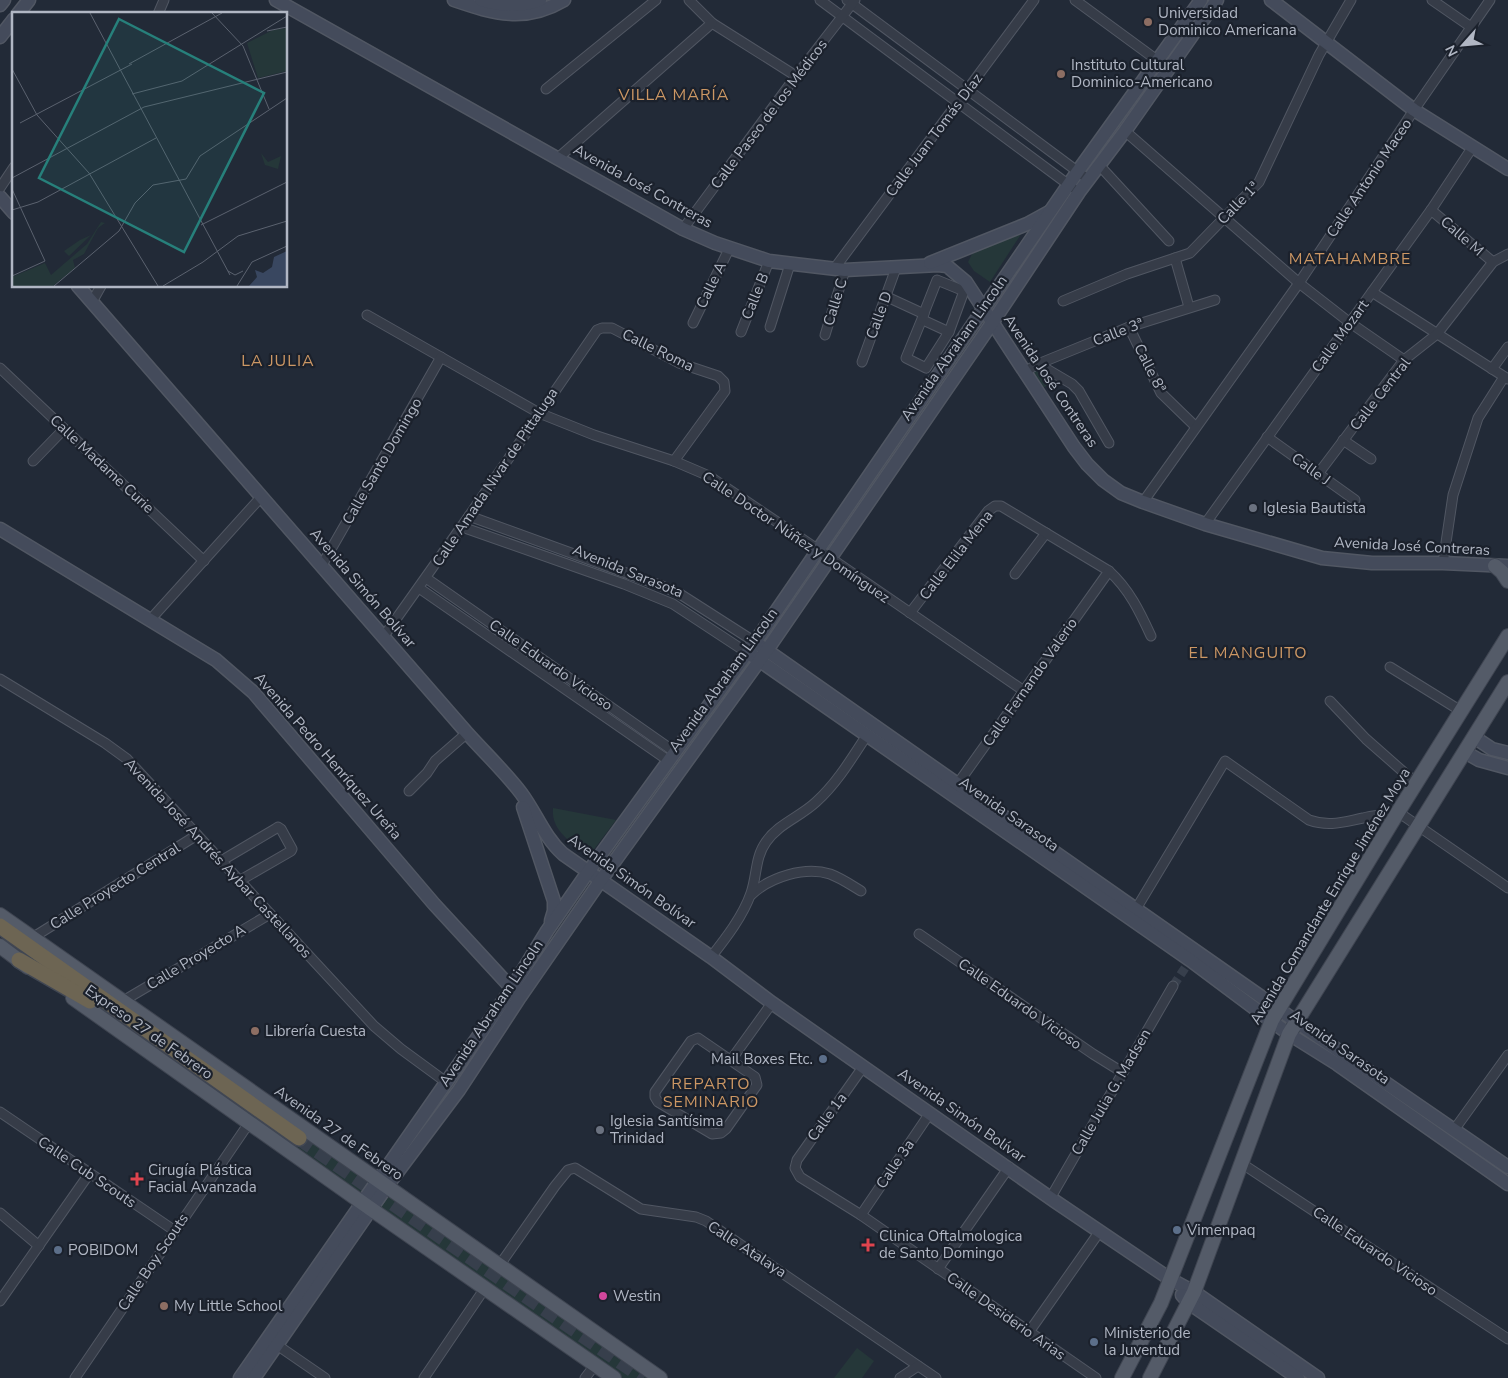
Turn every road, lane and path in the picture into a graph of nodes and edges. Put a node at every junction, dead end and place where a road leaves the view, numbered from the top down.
1 (4, 0) edge
2 (29, 0) edge
3 (164, 0) edge
4 (276, 0) edge
5 (454, 0) edge
6 (482, 0) edge
7 (540, 0) edge
8 (564, 0) edge
9 (656, 0) edge
10 (689, 0) edge
11 (820, 0) edge
12 (1034, 0) edge
13 (1075, 0) edge
14 (1201, 0) edge
15 (1217, 0) edge
16 (1271, 0) edge
17 (1351, 0) edge
18 (1432, 0) edge
19 (1490, 0) edge
20 (851, 1) edge
21 (0, 5) edge
22 (20, 12) edge
23 (159, 12) edge
24 (843, 17) junction
25 (12, 22) edge
26 (712, 23) junction
27 (1471, 27) junction
28 (0, 37) edge
29 (1325, 42) junction
30 (1158, 61) junction
31 (1169, 69) junction
32 (796, 76) junction
33 (546, 89) dead end
34 (968, 90) junction
35 (958, 103) junction
36 (1414, 110) junction
37 (1125, 131) junction
38 (1472, 148) junction
39 (558, 158) junction
40 (1100, 166) junction
41 (1508, 169) edge
42 (12, 170) edge
43 (1078, 171) junction
44 (1089, 180) junction
45 (1069, 184) junction
46 (0, 188) edge
47 (1079, 192) junction
48 (0, 197) edge
49 (12, 210) edge
50 (1431, 210) junction
51 (1052, 211) junction
52 (1223, 218) junction
53 (683, 228) junction
54 (1169, 241) dead end
55 (730, 247) junction
56 (1508, 254) edge
57 (1174, 258) junction
58 (770, 261) junction
59 (1492, 262) junction
60 (790, 264) junction
61 (924, 265) junction
62 (896, 268) junction
63 (840, 269) junction
64 (1299, 283) junction
65 (80, 288) edge
66 (100, 288) edge
67 (1372, 292) junction
68 (885, 296) junction
69 (1215, 300) dead end
70 (1063, 301) dead end
71 (92, 302) junction
72 (1189, 308) junction
73 (984, 310) junction
74 (367, 315) dead end
75 (923, 316) junction
76 (1349, 322) junction
77 (693, 323) dead end
78 (992, 323) junction
79 (770, 326) dead end
80 (1129, 327) junction
81 (612, 328) joint
82 (741, 332) dead end
83 (949, 332) junction
84 (1437, 334) junction
85 (825, 335) dead end
86 (1508, 347) edge
87 (442, 357) junction
88 (1404, 360) junction
89 (862, 362) dead end
90 (1038, 364) junction
91 (0, 368) edge
92 (1492, 369) junction
93 (1024, 372) junction
94 (1506, 378) edge
95 (539, 413) junction
96 (1195, 426) junction
97 (64, 429) junction
98 (1268, 437) junction
99 (1344, 440) junction
100 (1109, 443) dead end
101 (1371, 459) dead end
102 (33, 461) dead end
103 (674, 461) junction
104 (1318, 474) junction
105 (262, 496) junction
106 (1355, 500) dead end
107 (1143, 502) junction
108 (469, 516) junction
109 (1205, 524) junction
110 (462, 527) junction
111 (0, 529) edge
112 (1046, 532) junction
113 (537, 541) junction
114 (818, 549) junction
115 (533, 551) junction
116 (829, 557) junction
117 (204, 561) junction
118 (1443, 563) junction
119 (322, 565) junction
120 (1502, 566) edge
121 (1109, 571) junction
122 (628, 574) junction
123 (1015, 574) dead end
124 (426, 578) junction
125 (1508, 582) edge
126 (624, 584) junction
127 (419, 588) junction
128 (910, 613) junction
129 (150, 620) junction
130 (384, 636) junction
131 (1151, 636) dead end
132 (1508, 636) edge
133 (755, 642) junction
134 (746, 652) junction
135 (763, 654) junction
136 (1390, 668) dead end
137 (0, 679) edge
138 (576, 682) junction
139 (1508, 682) edge
140 (1024, 691) junction
141 (571, 692) junction
142 (1330, 701) dead end
143 (1462, 710) junction
144 (467, 733) junction
145 (868, 736) junction
146 (1474, 737) junction
147 (1464, 752) junction
148 (1508, 753) edge
149 (678, 760) junction
150 (1508, 768) edge
151 (1416, 783) junction
152 (514, 784) junction
153 (955, 788) junction
154 (409, 791) dead end
155 (1398, 812) junction
156 (1418, 826) junction
157 (1010, 828) junction
158 (197, 835) junction
159 (221, 861) junction
160 (588, 872) junction
161 (601, 880) junction
162 (239, 881) junction
163 (1508, 888) edge
164 (861, 891) dead end
165 (751, 895) junction
166 (1136, 909) junction
167 (270, 914) junction
168 (0, 915) edge
169 (0, 926) edge
170 (547, 932) junction
171 (0, 933) edge
172 (919, 934) dead end
173 (38, 942) junction
174 (0, 947) edge
175 (711, 957) junction
176 (19, 960) junction
177 (1173, 986) tunnel mouth
178 (516, 993) junction
179 (772, 1003) junction
180 (112, 1004) junction
181 (1275, 1014) junction
182 (1293, 1028) junction
183 (1508, 1055) edge
184 (731, 1060) junction
185 (863, 1067) junction
186 (1122, 1072) junction
187 (446, 1082) junction
188 (0, 1112) edge
189 (930, 1113) junction
190 (249, 1122) junction
191 (1454, 1130) junction
192 (296, 1141) tunnel mouth
193 (1241, 1163) junction
194 (1508, 1167) edge
195 (795, 1168) joint
196 (1009, 1168) junction
197 (89, 1174) junction
198 (383, 1183) junction
199 (1508, 1184) edge
200 (1051, 1197) junction
201 (366, 1206) junction
202 (0, 1214) edge
203 (860, 1215) junction
204 (1100, 1231) junction
205 (175, 1232) junction
206 (39, 1246) junction
207 (499, 1266) junction
208 (938, 1269) junction
209 (1170, 1279) junction
210 (485, 1288) junction
211 (1191, 1298) junction
212 (0, 1302) edge
213 (1029, 1332) junction
214 (1508, 1339) edge
215 (276, 1345) junction
216 (595, 1365) junction
217 (918, 1366) junction
218 (75, 1378) edge
219 (240, 1378) edge
220 (254, 1378) edge
221 (325, 1378) edge
222 (424, 1378) edge
223 (586, 1378) edge
224 (614, 1378) edge
225 (660, 1378) edge
226 (900, 1378) edge
227 (936, 1378) edge
228 (1096, 1378) edge
229 (1122, 1378) edge
230 (1150, 1378) edge
231 (1298, 1378) edge
232 (1318, 1378) edge

1 - 21 main road
2 - 22 main road
3 - 23 street
4 - 39 main road, Avenida José Contreras
5 - 8 main road
6 - 7 main road
9 - 33 street
10 - 26 street
11 - 24 street
12 - 34 street, Calle Juan Tomás Díaz
13 - 30 street
14 - 30 main road, Avenida Abraham Lincoln
15 - 31 main road, Avenida Abraham Lincoln
16 - 29 main road
17 - 29 street, Calle 1ª
18 - 27 street
19 - 27 street, Calle Antonio Maceo
20 - 24 street, Calle Paseo de los Médicos
20 - 34 street
24 - 32 street, Calle Paseo de los Médicos
24 - 35 street
25 - 28 main road
26 - 32 street
26 - 39 street
27 - 36 street, Calle Antonio Maceo
29 - 36 main road
29 - 52 street, Calle 1ª
30 - 31 street
30 - 43 main road, Avenida Abraham Lincoln
31 - 37 main road, Avenida Abraham Lincoln
32 - 53 street, Calle Paseo de los Médicos
34 - 35 street, Calle Juan Tomás Díaz
34 - 43 street
35 - 45 street
35 - 63 street, Calle Juan Tomás Díaz
36 - 38 main road
36 - 64 street, Calle Antonio Maceo
37 - 40 main road, Avenida Abraham Lincoln
37 - 52 street
38 - 41 main road
38 - 50 street, Calle Mozart
39 - 53 main road, Avenida José Contreras
40 - 44 main road, Avenida Abraham Lincoln
40 - 54 street
42 - 46 street
43 - 44 street
43 - 45 main road, Avenida Abraham Lincoln
44 - 47 main road, Avenida Abraham Lincoln
45 - 47 street
45 - 51 main road, Avenida Abraham Lincoln
47 - 78 main road, Avenida Abraham Lincoln
48 - 49 main road
50 - 59 street, Calle M
50 - 67 street, Calle Mozart
51 - 61 main road
51 - 73 main road, Avenida Abraham Lincoln
52 - 57 street, Calle 1ª
52 - 64 street
53 - 55 main road, Avenida José Contreras
55 - 58 main road, Avenida José Contreras
55 - 77 street, Calle A
56 - 59 street, Calle Central
57 - 70 street, Calle 1ª
57 - 72 street
58 - 60 main road, Avenida José Contreras
58 - 82 street, Calle B
59 - 84 street, Calle Central
60 - 63 main road, Avenida José Contreras
60 - 79 street, Calle B
61 - 62 main road, Avenida José Contreras
61 - 73 main road, Avenida José Contreras
62 - 63 main road, Avenida José Contreras
62 - 68 street, Calle D
63 - 85 street, Calle C
64 - 76 street
64 - 96 street, Calle Antonio Maceo
65 - 71 main road, Avenida Simón Bolívar
66 - 71 street
67 - 76 street, Calle Mozart
67 - 84 street
68 - 75 street
68 - 89 street, Calle D
69 - 72 street, Calle 3ª
71 - 105 main road, Avenida Simón Bolívar
72 - 80 street, Calle 3ª
73 - 78 main road, Avenida José Contreras
73 - 114 main road, Avenida Abraham Lincoln
74 - 87 street, Calle Doctor Núñez y Domínguez
75 - 83 street
75 - 83 street
75 - 83 street
76 - 88 street
76 - 98 street, Calle Mozart
78 - 93 main road, Avenida José Contreras
78 - 116 main road, Avenida Abraham Lincoln
80 - 90 street, Calle 3ª
80 - 96 street, Calle 8ª
81 - 95 street, Calle Amada Nivar de Pittaluga
81 - 103 street, Calle Roma
84 - 88 street, Calle Central
84 - 92 street
86 - 92 street
87 - 95 street, Calle Doctor Núñez y Domínguez
87 - 119 street, Calle Santo Domingo
88 - 99 street, Calle Central
90 - 93 street, Calle 3ª
90 - 100 street
91 - 97 street, Calle Madame Curie
92 - 94 street
93 - 107 main road, Avenida José Contreras
94 - 118 street
95 - 103 street, Calle Doctor Núñez y Domínguez
95 - 108 street, Calle Amada Nivar de Pittaluga
96 - 107 street, Calle Antonio Maceo
97 - 102 street
97 - 117 street, Calle Madame Curie
98 - 104 street, Calle J
98 - 109 street, Calle Mozart
99 - 101 street
99 - 104 street, Calle Central
103 - 114 street, Calle Doctor Núñez y Domínguez
104 - 106 street, Calle J
105 - 117 street
105 - 119 main road, Avenida Simón Bolívar
107 - 109 main road, Avenida José Contreras
108 - 110 street, Calle Amada Nivar de Pittaluga
108 - 113 street, Avenida Sarasota
109 - 118 main road, Avenida José Contreras
110 - 115 street, Avenida Sarasota
110 - 124 street, Calle Amada Nivar de Pittaluga
111 - 129 main road, Avenida Pedro Henríquez Ureña
112 - 121 street, Calle Elila Mena
112 - 123 street
112 - 128 street, Calle Elila Mena
113 - 115 street
113 - 122 street, Avenida Sarasota
114 - 116 street, Calle Doctor Núñez y Domínguez
114 - 133 main road, Avenida Abraham Lincoln
115 - 126 street, Avenida Sarasota
116 - 128 street, Calle Doctor Núñez y Domínguez
116 - 135 main road, Avenida Abraham Lincoln
117 - 129 street
118 - 120 main road, Avenida José Contreras
119 - 130 main road, Avenida Simón Bolívar
120 - 125 main road
121 - 131 street, Calle Elila Mena
121 - 140 street, Calle Fernando Valerio
122 - 126 street
122 - 133 street, Avenida Sarasota
124 - 127 street, Calle Amada Nivar de Pittaluga
124 - 138 street, Calle Eduardo Vicioso
126 - 134 street, Avenida Sarasota
127 - 130 street, Calle Amada Nivar de Pittaluga
127 - 141 street, Calle Eduardo Vicioso
128 - 140 street, Calle Doctor Núñez y Domínguez
129 - 178 main road, Avenida Pedro Henríquez Ureña
130 - 144 main road, Avenida Simón Bolívar
132 - 143 main road, Avenida Comandante Enrique Jiménez Moya
133 - 134 main road, Avenida Abraham Lincoln
133 - 135 main road, Avenida Sarasota
134 - 135 main road, Avenida Sarasota
134 - 149 main road, Avenida Abraham Lincoln
135 - 145 main road, Avenida Sarasota
135 - 149 main road, Avenida Abraham Lincoln
135 - 153 main road, Avenida Sarasota
136 - 143 street
137 - 158 street, Avenida José Andrés Aybar Castellanos
138 - 141 street
138 - 149 street, Calle Eduardo Vicioso
139 - 146 main road
140 - 153 street, Calle Fernando Valerio
141 - 149 street, Calle Eduardo Vicioso
142 - 151 street
143 - 151 main road, Avenida Comandante Enrique Jiménez Moya
144 - 152 main road, Avenida Simón Bolívar
144 - 154 street
145 - 153 main road, Avenida Sarasota
145 - 165 street
146 - 147 main road
146 - 148 main road
147 - 150 main road
147 - 156 main road
149 - 160 main road, Avenida Abraham Lincoln
149 - 161 main road, Avenida Abraham Lincoln
151 - 155 main road, Avenida Comandante Enrique Jiménez Moya
152 - 160 main road, Avenida Simón Bolívar
152 - 170 main road
153 - 157 main road, Avenida Sarasota
155 - 156 street
155 - 166 street
155 - 181 main road, Avenida Comandante Enrique Jiménez Moya
156 - 163 street
156 - 182 main road
157 - 166 main road, Avenida Sarasota
157 - 181 main road, Avenida Sarasota
158 - 159 street, Avenida José Andrés Aybar Castellanos
158 - 173 street, Calle Proyecto Central
159 - 162 street, Avenida José Andrés Aybar Castellanos
159 - 162 street
160 - 161 main road, Avenida Simón Bolívar
160 - 170 main road, Avenida Abraham Lincoln
161 - 175 main road, Avenida Simón Bolívar
161 - 178 main road, Avenida Abraham Lincoln
162 - 167 street, Avenida José Andrés Aybar Castellanos
164 - 165 street
165 - 175 street
166 - 181 main road, Avenida Sarasota
167 - 180 street, Calle Proyecto A
167 - 187 street, Avenida José Andrés Aybar Castellanos
168 - 173 main road
169 - 180 highway, Expreso 27 de Febrero
170 - 178 main road, Avenida Abraham Lincoln
171 - 180 highway, Expreso 27 de Febrero
172 - 186 street, Calle Eduardo Vicioso
173 - 180 highway
174 - 176 main road
175 - 179 main road, Avenida Simón Bolívar
176 - 180 highway
176 - 190 main road
177 - 186 street, Calle Julia G. Madsen
178 - 187 main road, Avenida Abraham Lincoln
178 - 198 main road, Avenida Abraham Lincoln
179 - 184 street
179 - 185 main road, Avenida Simón Bolívar
180 - 192 highway, Expreso 27 de Febrero
180 - 198 main road, Avenida 27 de Febrero
181 - 182 main road, Avenida Sarasota
181 - 209 main road, Avenida Comandante Enrique Jiménez Moya
182 - 191 main road, Avenida Sarasota
182 - 193 main road
182 - 199 main road, Avenida Sarasota
183 - 191 street
184 - 184 street
185 - 189 main road, Avenida Simón Bolívar
185 - 195 street, Calle 1a
186 - 200 street, Calle Julia G. Madsen
187 - 198 main road, Avenida Abraham Lincoln
188 - 197 street, Calle Cub Scouts
189 - 196 main road, Avenida Simón Bolívar
189 - 203 street, Calle 3a
190 - 201 main road
190 - 205 street, Calle Boy Scouts
191 - 194 main road, Avenida Sarasota
193 - 211 main road
193 - 214 street, Calle Eduardo Vicioso
195 - 203 street, Calle Desiderio Arias
196 - 200 main road, Avenida Simón Bolívar
196 - 208 street
197 - 205 street, Calle Cub Scouts
197 - 206 street
198 - 201 main road, Avenida Abraham Lincoln
198 - 207 main road, Avenida 27 de Febrero
200 - 204 main road, Avenida Simón Bolívar
201 - 210 main road
201 - 215 main road, Avenida Abraham Lincoln
201 - 219 main road, Avenida Abraham Lincoln
202 - 206 street
203 - 208 street, Calle Desiderio Arias
204 - 209 main road, Avenida Simón Bolívar
204 - 213 street
205 - 218 street, Calle Boy Scouts
206 - 212 street
207 - 217 street, Calle Atalaya
207 - 225 main road, Avenida 27 de Febrero
208 - 213 street, Calle Desiderio Arias
209 - 211 main road, Avenida Simón Bolívar
209 - 229 main road, Avenida Comandante Enrique Jiménez Moya
210 - 216 main road
210 - 222 street
211 - 230 main road
211 - 231 main road
211 - 232 main road
213 - 228 street, Calle Desiderio Arias
215 - 220 main road, Avenida Abraham Lincoln
215 - 221 street
216 - 223 street
216 - 224 main road
217 - 226 street
217 - 227 street, Calle Atalaya

